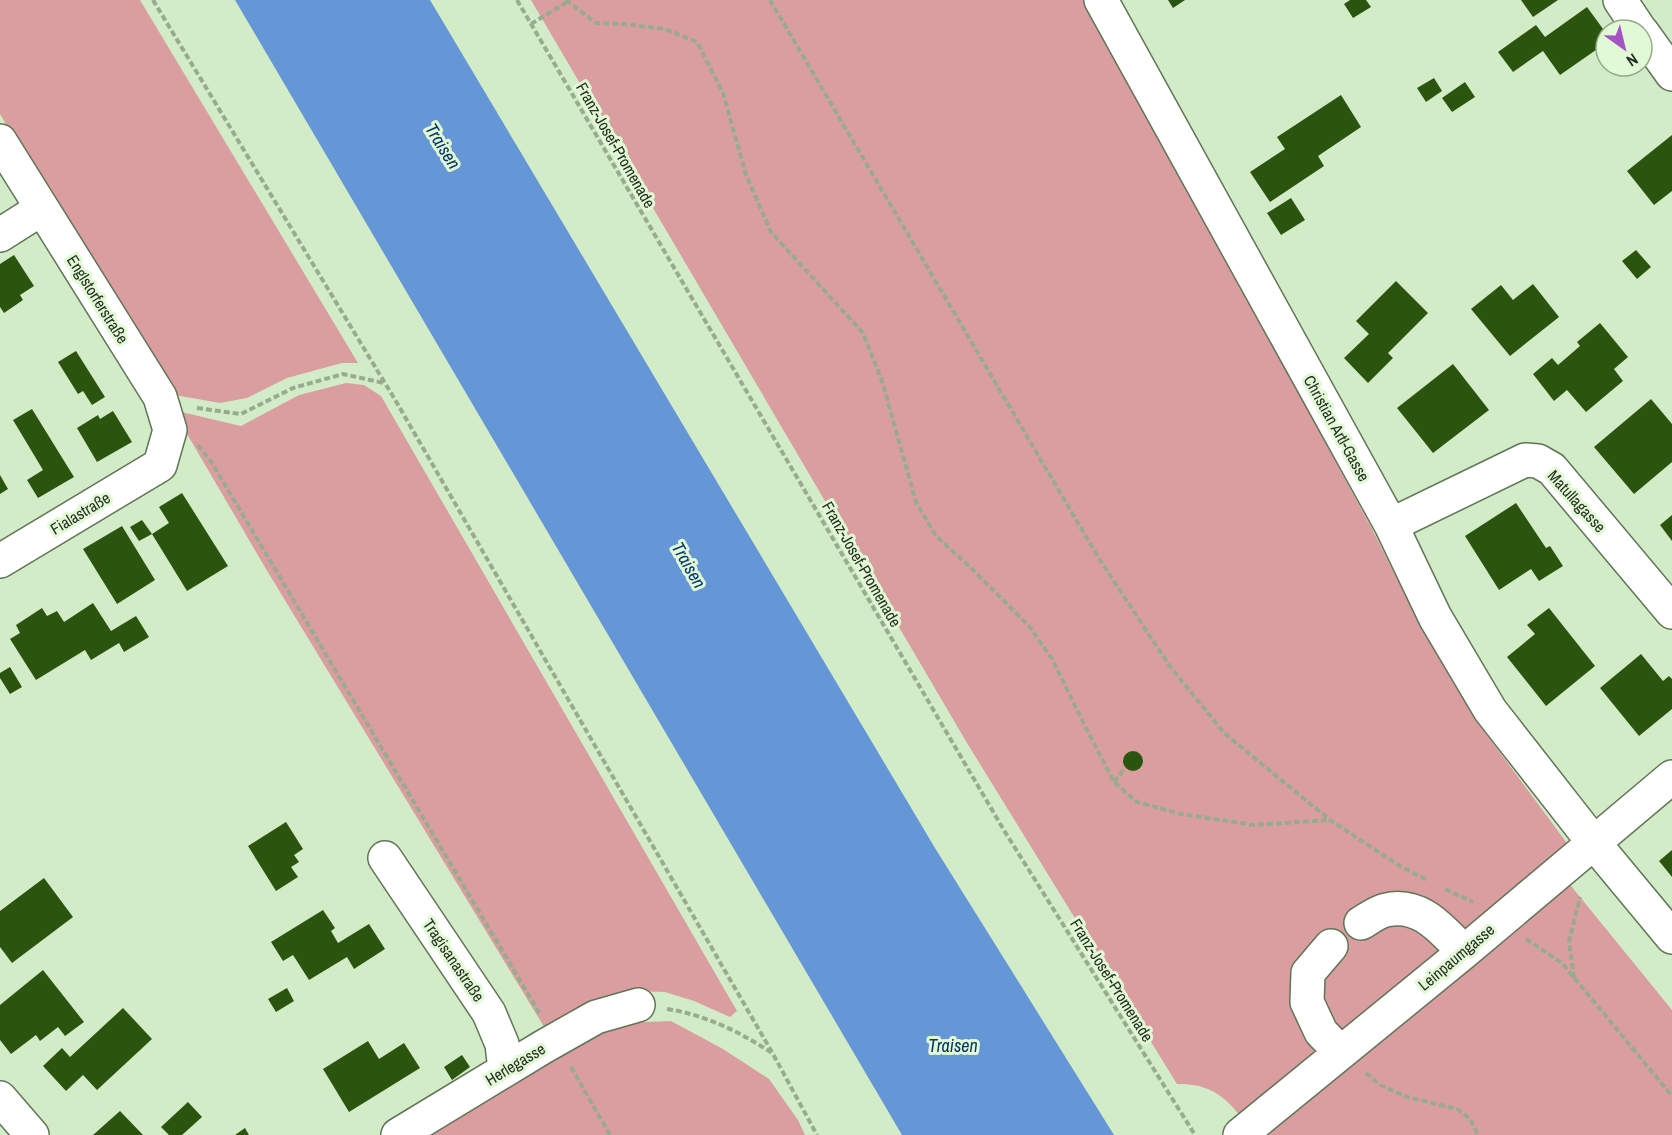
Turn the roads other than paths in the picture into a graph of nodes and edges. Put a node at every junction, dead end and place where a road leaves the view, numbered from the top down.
1 (1101, 0) edge
2 (1620, 0) edge
3 (1632, 18) edge
4 (1654, 49) edge
5 (1672, 74) edge
6 (0, 141) edge
7 (41, 209) junction
8 (0, 235) edge
9 (160, 465) joint
10 (1390, 525) junction
11 (0, 561) edge
12 (1672, 612) edge
13 (1672, 777) edge
14 (1594, 843) junction
15 (385, 858) dead end
16 (1361, 923) dead end
17 (1672, 937) edge
18 (1331, 946) dead end
19 (1464, 952) junction
20 (638, 1005) road end
21 (1341, 1052) junction
22 (505, 1070) junction
23 (0, 1098) edge
24 (32, 1135) edge
25 (398, 1135) edge
26 (1240, 1135) edge

1 - 10 street, Christian Artl-Gasse
2 - 3 street
4 - 5 street
6 - 7 street, Englstorferstraße
7 - 8 street
7 - 9 street, Englstorferstraße
9 - 11 street, Fialastraße
10 - 12 street, Matullagasse
10 - 14 street, Christian Artl-Gasse
13 - 14 street, Leinpaumgasse
14 - 17 street, Christian Artl-Gasse
14 - 19 street, Leinpaumgasse
15 - 22 street, Tragisanastraße
16 - 19 street
18 - 21 street
19 - 21 street, Leinpaumgasse
20 - 22 street, Herlegasse
21 - 26 street, Leinpaumgasse
22 - 25 street, Herlegasse
23 - 24 street

